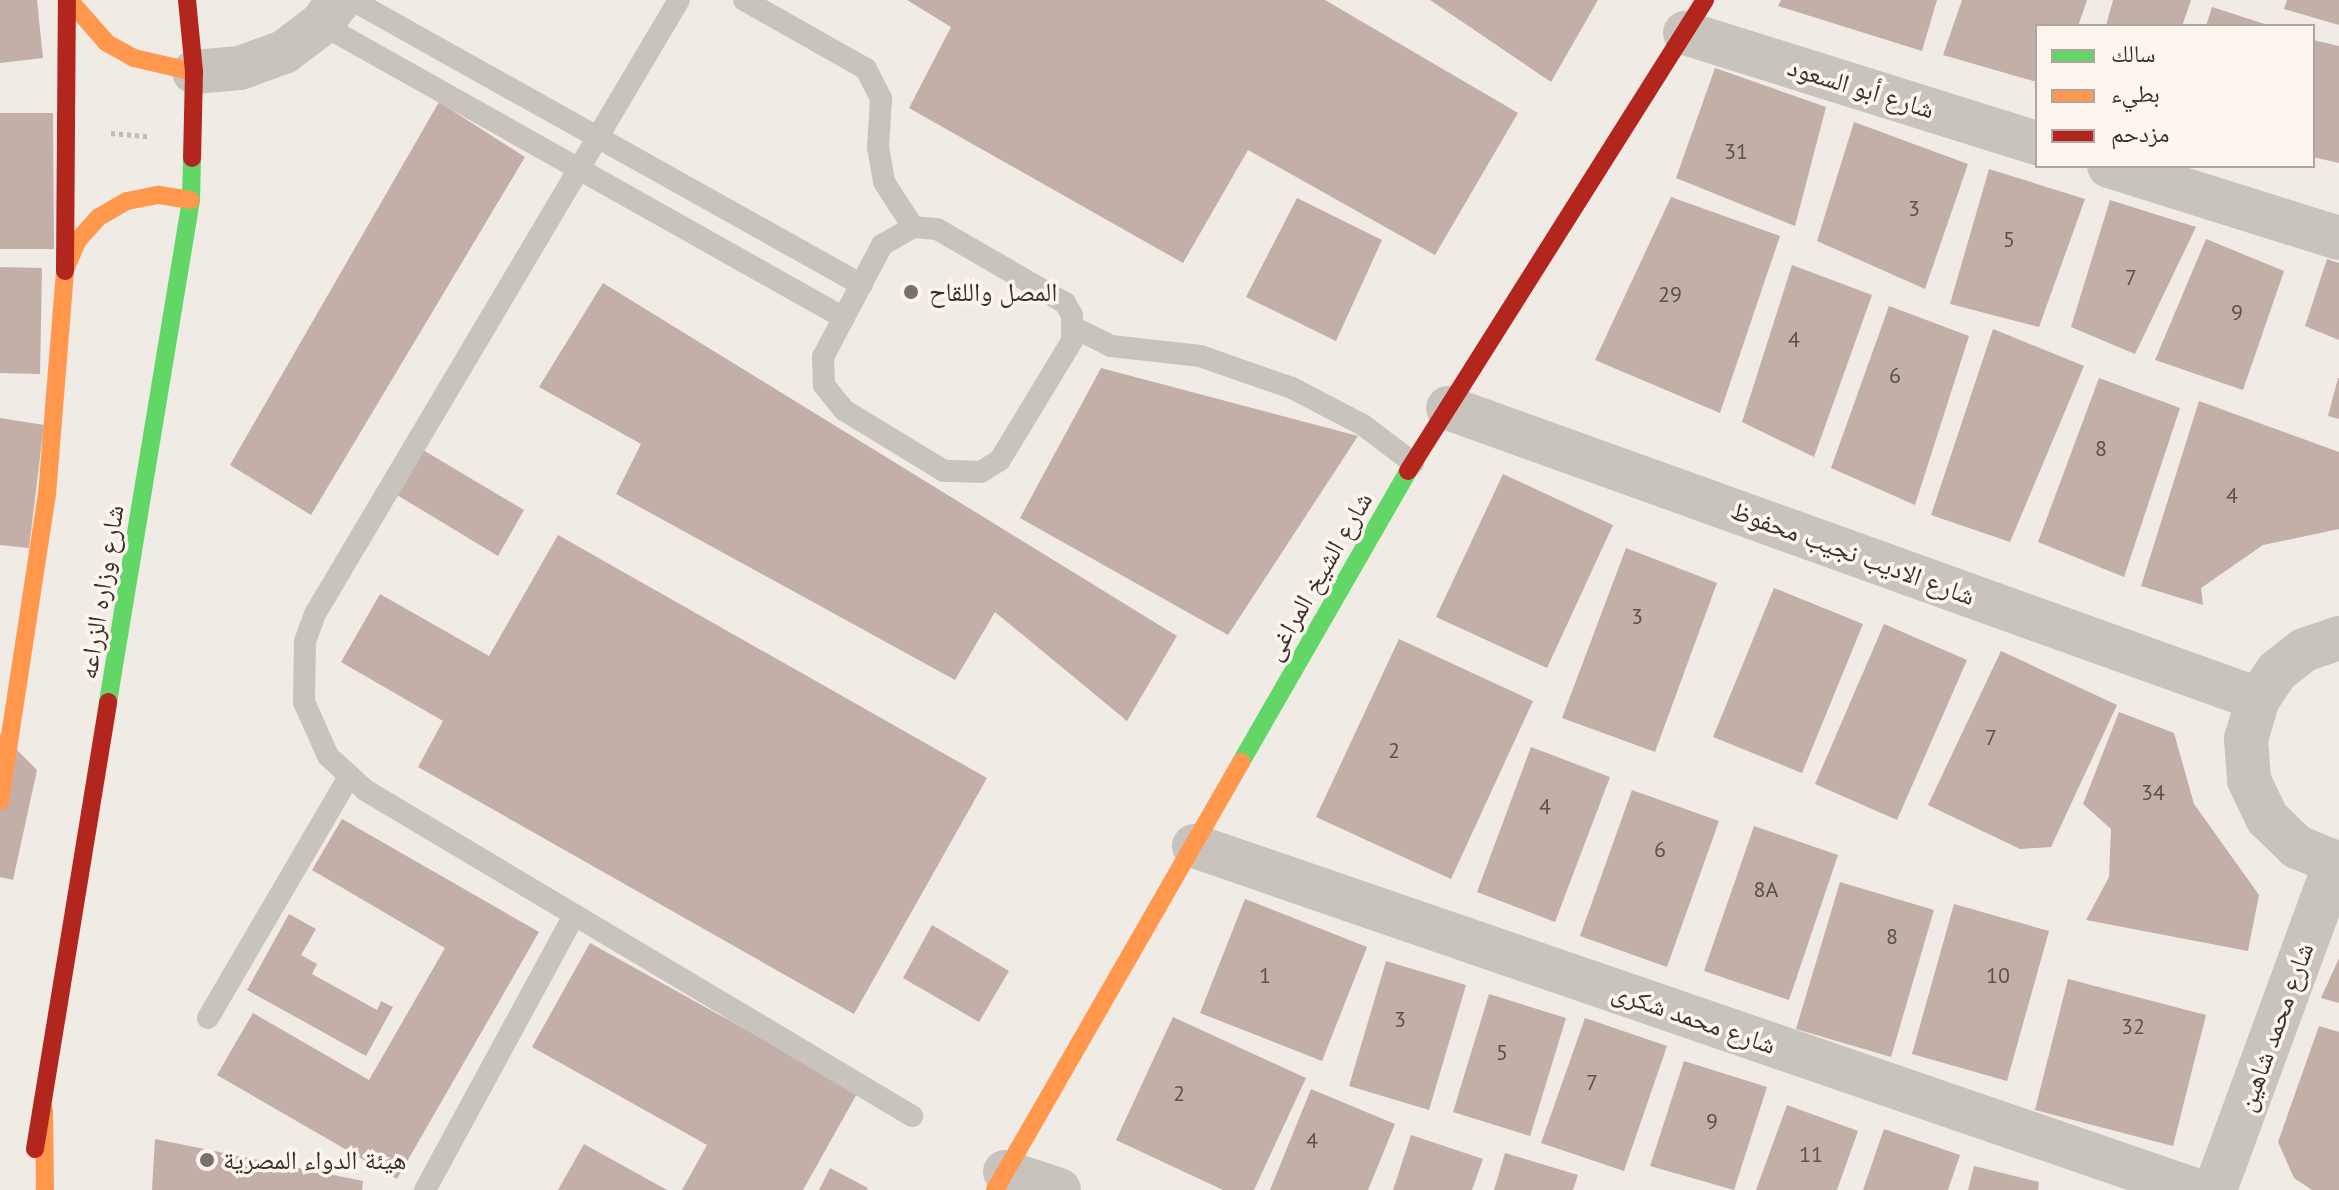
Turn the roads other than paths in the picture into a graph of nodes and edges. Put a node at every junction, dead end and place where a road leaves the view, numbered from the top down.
1 (68, 0) edge
2 (187, 0) edge
3 (679, 0) edge
4 (744, 0) edge
5 (337, 8) edge
6 (1695, 16) edge
7 (194, 72) junction
8 (597, 137) junction
9 (2035, 142) edge
10 (2115, 168) edge
11 (578, 169) junction
12 (191, 200) junction
13 (913, 227) junction
14 (2339, 238) edge
15 (65, 270) junction
16 (862, 285) junction
17 (844, 318) junction
18 (1075, 328) junction
19 (1448, 408) junction
20 (1413, 463) junction
21 (2339, 638) edge
22 (2258, 699) junction
23 (348, 778) junction
24 (0, 801) edge
25 (1194, 846) junction
26 (2337, 864) edge
27 (574, 916) junction
28 (208, 1018) dead end
29 (44, 1110) junction
30 (912, 1116) dead end
31 (1000, 1181) edge
32 (26, 1190) edge
33 (45, 1190) edge
34 (425, 1190) edge
35 (1059, 1190) edge
36 (2195, 1190) edge
37 (2215, 1190) edge

1 - 7 main road
1 - 15 main road
2 - 7 main road, شارع وزاره الزراعه
3 - 8 lane
4 - 13 lane
5 - 7 street
5 - 8 lane
5 - 11 lane
6 - 9 street, شارع أبو السعود
6 - 19 main road, شارع الشيخ المراغى
7 - 12 main road, شارع وزاره الزراعه
8 - 11 lane
8 - 16 lane
10 - 14 street
11 - 17 lane
11 - 23 lane
12 - 15 main road
12 - 29 main road, شارع وزاره الزراعه
13 - 16 lane
13 - 18 lane
15 - 24 main road
16 - 17 lane
17 - 18 lane
18 - 20 lane
19 - 20 main road, شارع الشيخ المراغى
19 - 22 street, شارع الاديب نجيب محفوظ
20 - 25 main road, شارع الشيخ المراغى
21 - 22 street
22 - 26 street
23 - 27 lane
23 - 28 lane
25 - 31 main road, شارع الشيخ المراغى
25 - 36 street, شارع محمد شكرى
26 - 37 street, شارع محمد شاهين
27 - 30 lane
27 - 34 lane
29 - 32 main road, شارع وزاره الزراعه
29 - 33 main road
31 - 35 street

